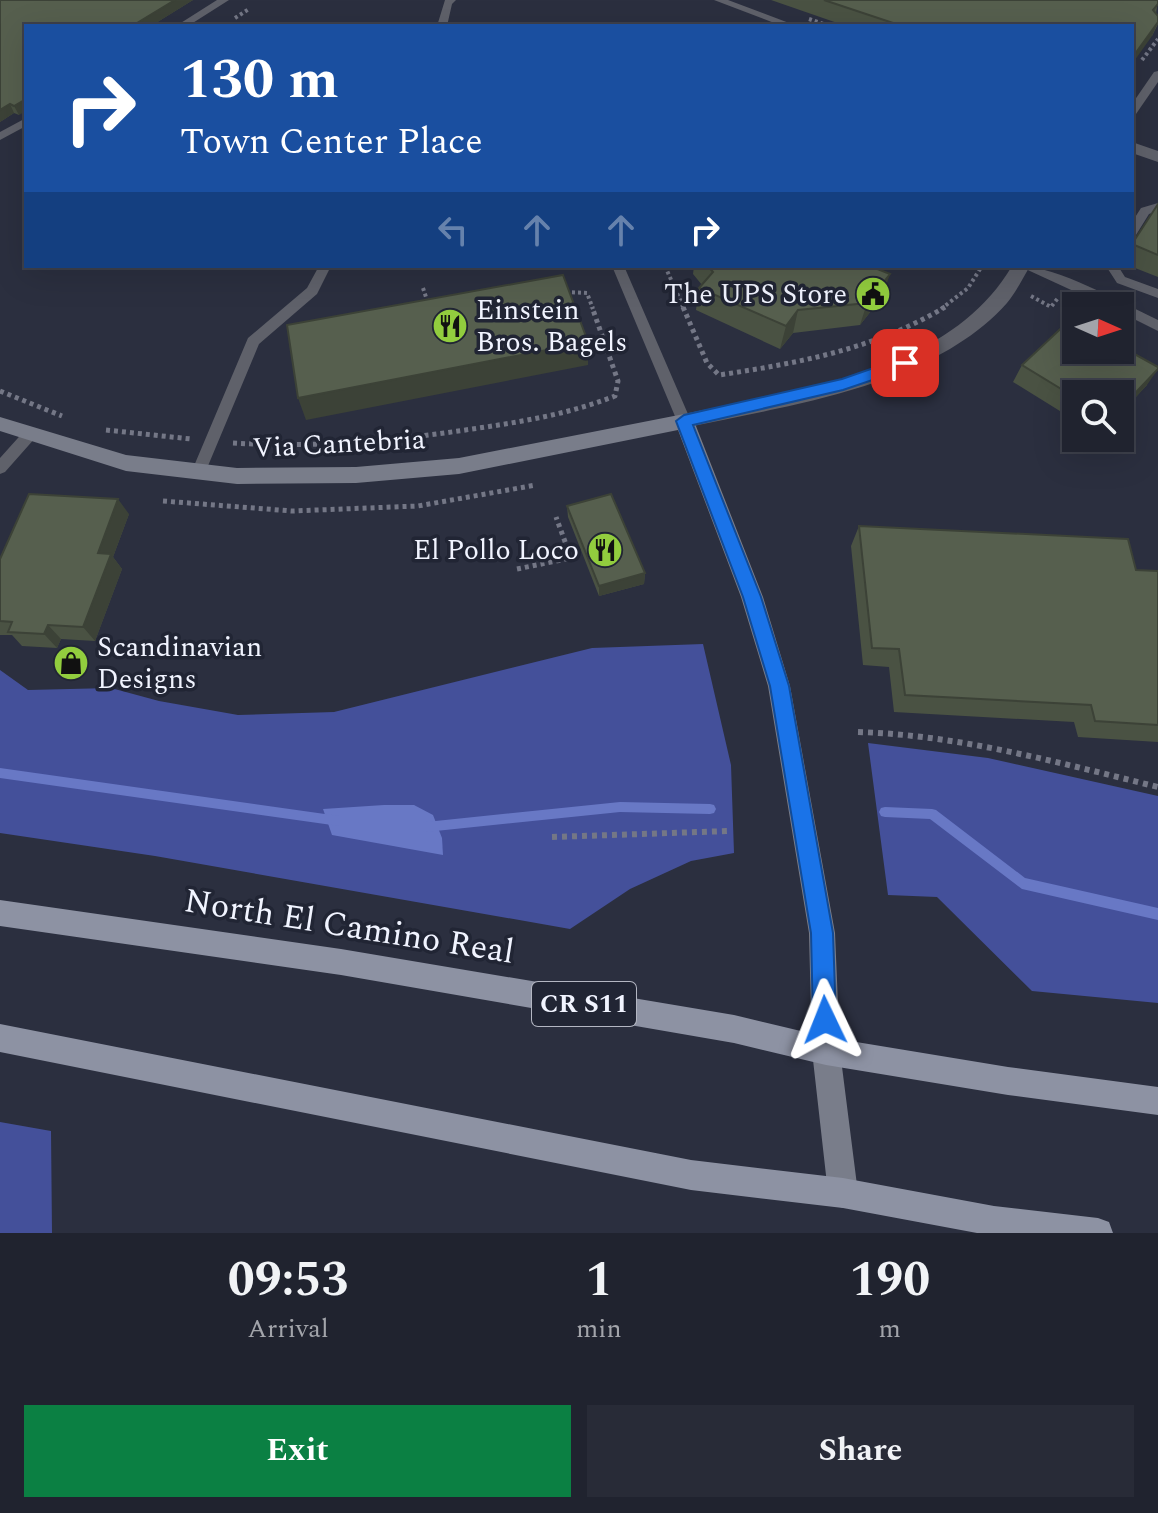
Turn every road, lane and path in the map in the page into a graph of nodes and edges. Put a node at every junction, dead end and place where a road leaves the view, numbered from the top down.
1 (224, 0) edge
2 (451, 0) edge
3 (719, 0) edge
4 (184, 24) edge
5 (442, 24) edge
6 (786, 24) edge
7 (1158, 74) edge
8 (1134, 109) edge
9 (24, 122) edge
10 (0, 137) edge
11 (1134, 148) edge
12 (1158, 157) edge
13 (1158, 207) edge
14 (1134, 229) edge
15 (324, 268) edge
16 (619, 268) edge
17 (666, 268) edge
18 (981, 268) edge
19 (1022, 268) edge
20 (1028, 268) edge
21 (1113, 268) edge
22 (423, 288) dead end
23 (1085, 292) edge
24 (560, 293) edge
25 (1158, 294) edge
26 (1134, 314) edge
27 (432, 316) edge
28 (1158, 326) edge
29 (0, 391) edge
30 (66, 418) dead end
31 (684, 421) junction
32 (0, 424) edge
33 (92, 428) dead end
34 (31, 433) junction
35 (209, 441) junction
36 (0, 468) edge
37 (198, 473) junction
38 (536, 485) dead end
39 (163, 501) dead end
40 (556, 517) dead end
41 (517, 569) dead end
42 (858, 732) dead end
43 (1158, 787) edge
44 (730, 831) dead end
45 (552, 837) dead end
46 (0, 913) edge
47 (0, 1038) edge
48 (826, 1051) junction
49 (1158, 1101) edge
50 (843, 1193) junction
51 (1098, 1233) edge

1 - 4 lane
2 - 5 lane
3 - 6 lane
7 - 8 lane
9 - 10 lane
11 - 12 street
13 - 14 lane
15 - 35 lane
16 - 31 lane
17 - 18 path
19 - 31 street
20 - 23 lane
21 - 25 lane
22 - 27 path
24 - 35 path
26 - 28 lane
29 - 30 path
31 - 37 main road, Via Cantebria
31 - 48 main road
32 - 34 main road, Via Cantebria
33 - 35 path
34 - 36 lane
34 - 37 main road, Via Cantebria
35 - 37 lane
38 - 39 path
40 - 41 path
42 - 43 path
44 - 45 path
46 - 48 main road, North El Camino Real / CR S11
47 - 50 main road
48 - 49 main road, North El Camino Real / CR S11
48 - 50 main road
50 - 51 main road

